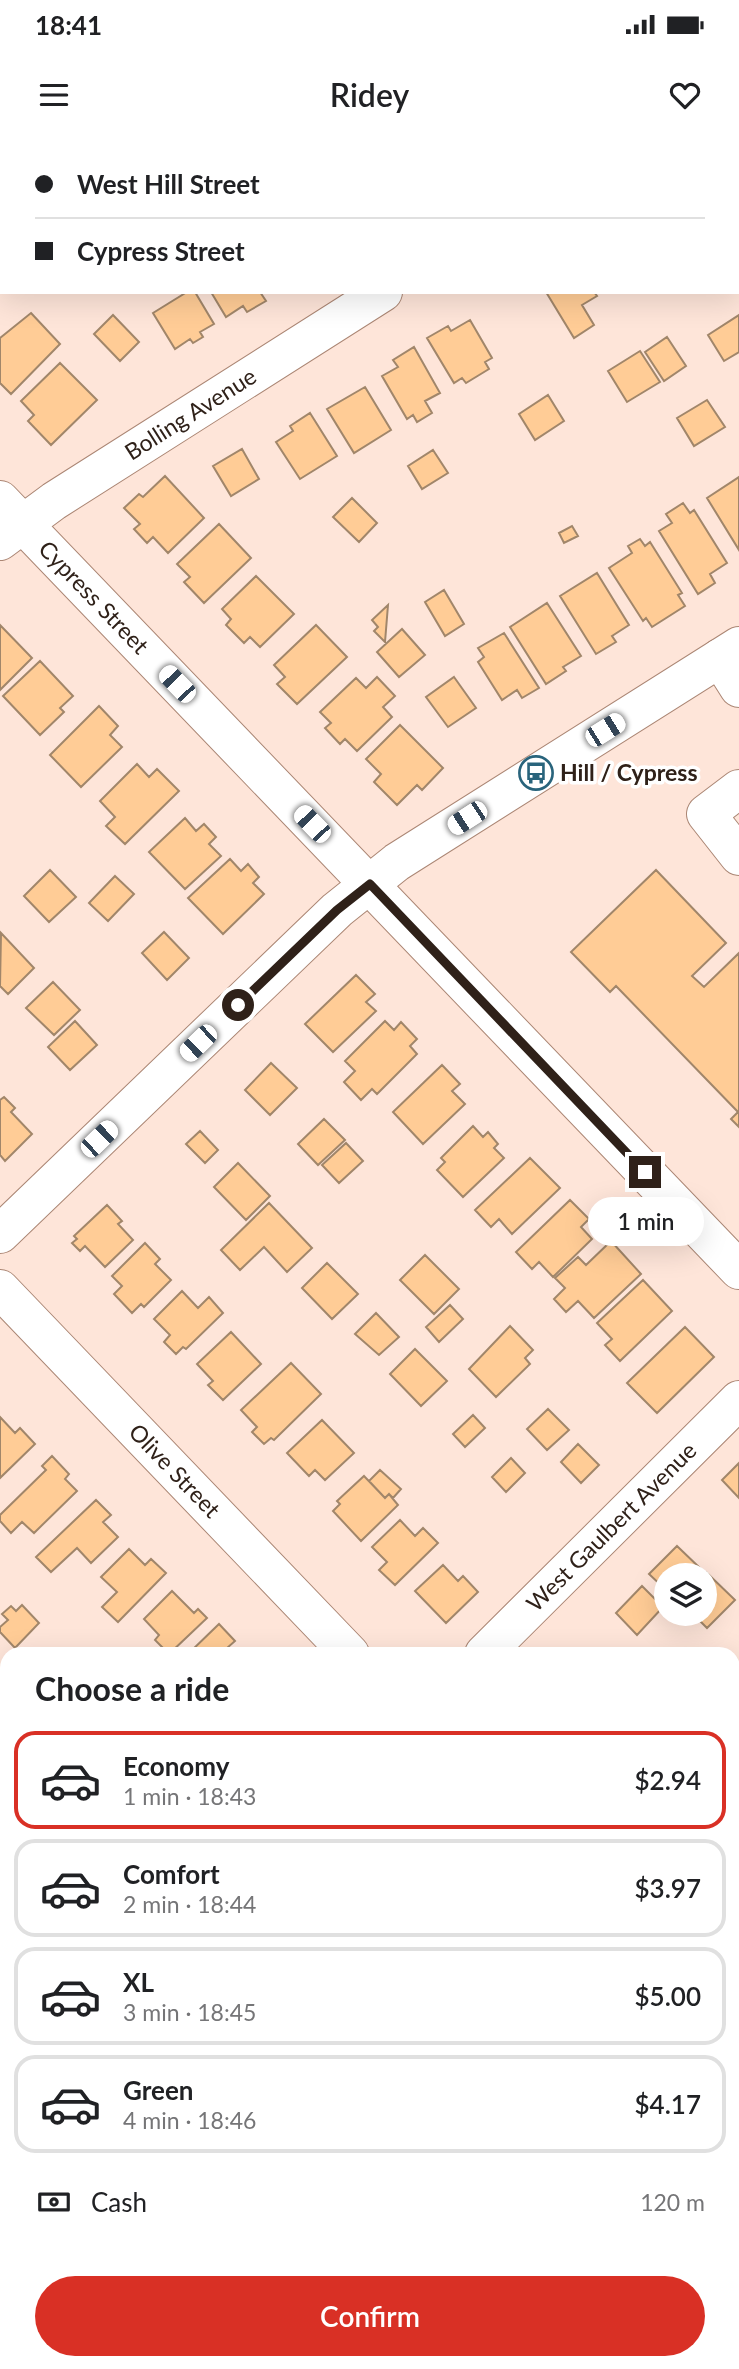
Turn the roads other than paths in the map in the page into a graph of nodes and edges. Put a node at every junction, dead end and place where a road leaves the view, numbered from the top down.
1 (380, 294) edge
2 (8, 522) edge
3 (733, 664) edge
4 (739, 789) edge
5 (739, 856) edge
6 (370, 884) junction
7 (0, 1234) edge
8 (739, 1270) edge
9 (0, 1289) edge
10 (739, 1400) edge
11 (343, 1647) edge
12 (491, 1647) edge

1 - 2 street, Bolling Avenue
2 - 6 street, Cypress Street
3 - 6 street
4 - 5 street
6 - 7 street
6 - 8 street, Cypress Street
9 - 11 street, Olive Street
10 - 12 street, West Gaulbert Avenue

